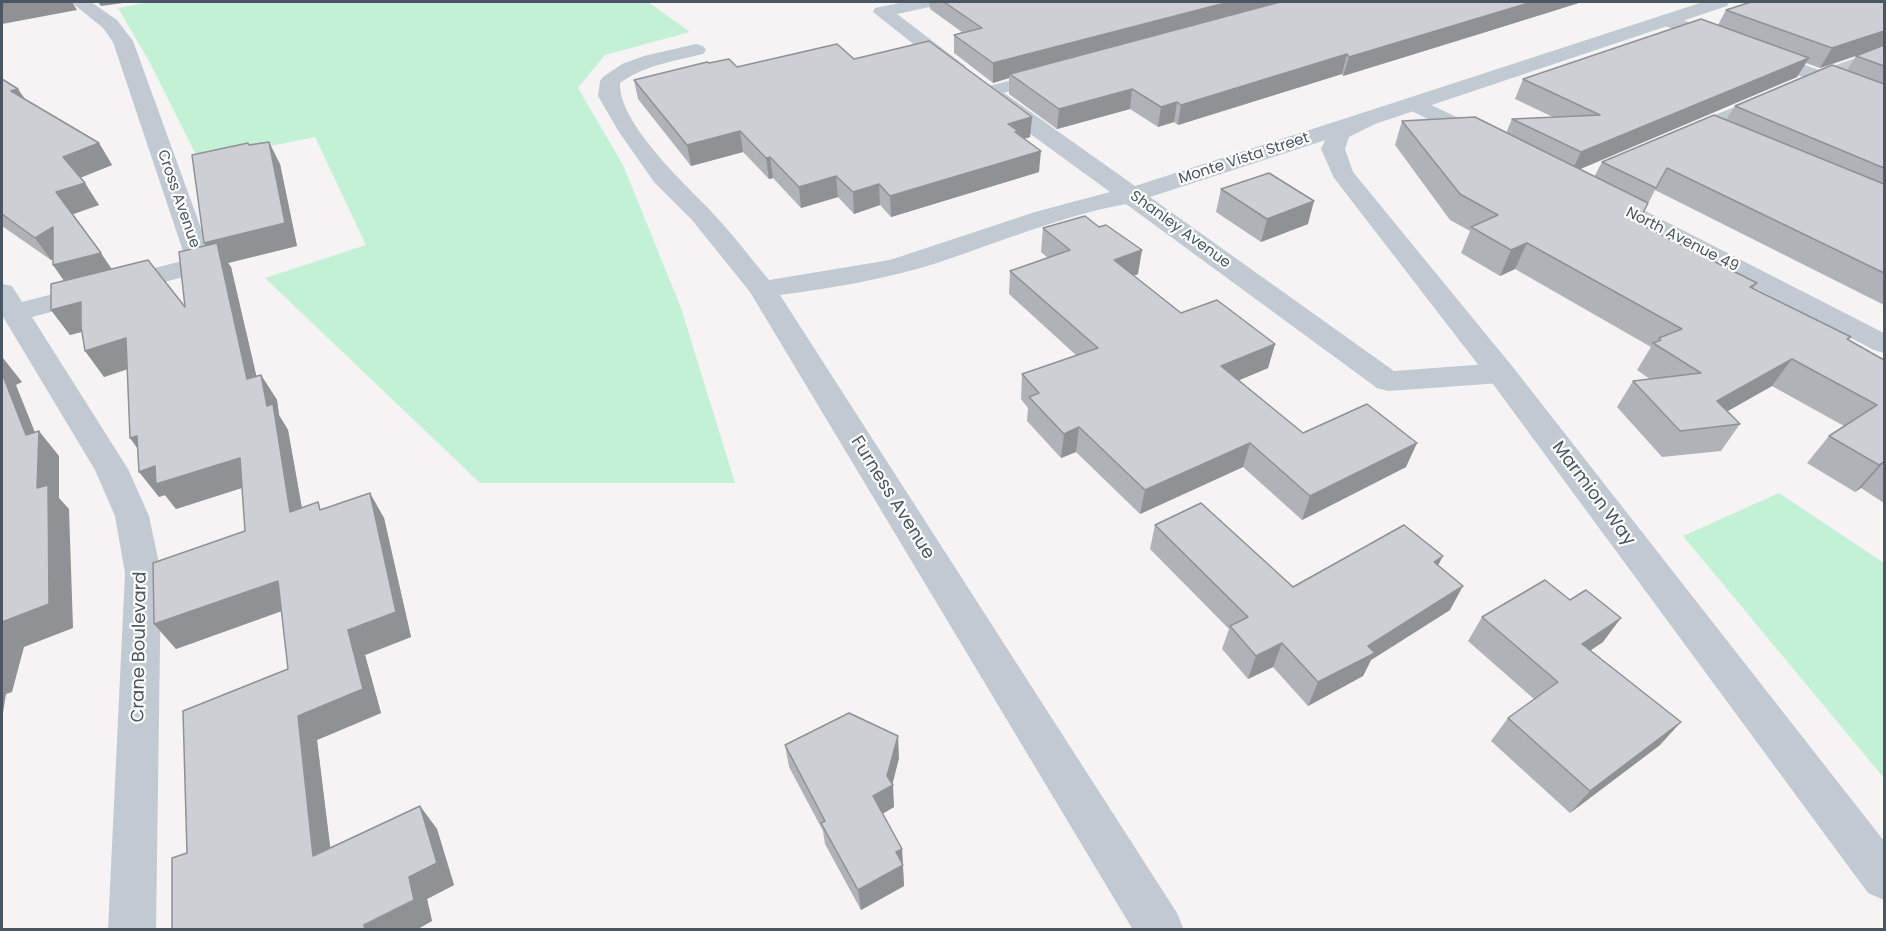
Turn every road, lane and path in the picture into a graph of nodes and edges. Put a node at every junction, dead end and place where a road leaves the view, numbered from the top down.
1 (80, 2) edge
2 (927, 2) edge
3 (1720, 2) edge
4 (1667, 20) junction
5 (696, 50) dead end
6 (1884, 53) edge
7 (1055, 74) edge
8 (1819, 77) junction
9 (987, 92) junction
10 (1884, 101) edge
11 (1416, 104) junction
12 (1367, 119) junction
13 (1702, 127) junction
14 (1724, 136) edge
15 (1669, 141) edge
16 (1508, 151) edge
17 (1580, 188) edge
18 (1133, 195) junction
19 (762, 289) junction
20 (8, 302) edge
21 (1884, 344) edge
22 (1501, 373) junction
23 (1884, 877) edge
24 (132, 930) edge
25 (1160, 930) edge

1 - 20 street, Cross Avenue
2 - 9 street, Shanley Avenue
3 - 4 street, Monte Vista Street
4 - 8 street
4 - 11 street, Monte Vista Street
5 - 19 street, Furness Avenue
6 - 8 lane
7 - 9 lane
8 - 10 street
8 - 13 lane
9 - 18 street, Shanley Avenue
11 - 12 street, Monte Vista Street
11 - 16 street
12 - 18 street, Monte Vista Street
12 - 22 street, Marmion Way
13 - 14 lane
13 - 15 lane
17 - 21 street, North Avenue 49
18 - 19 street, Monte Vista Street
18 - 22 street, Shanley Avenue
19 - 25 street, Furness Avenue
20 - 24 street, Crane Boulevard
22 - 23 street, Marmion Way

